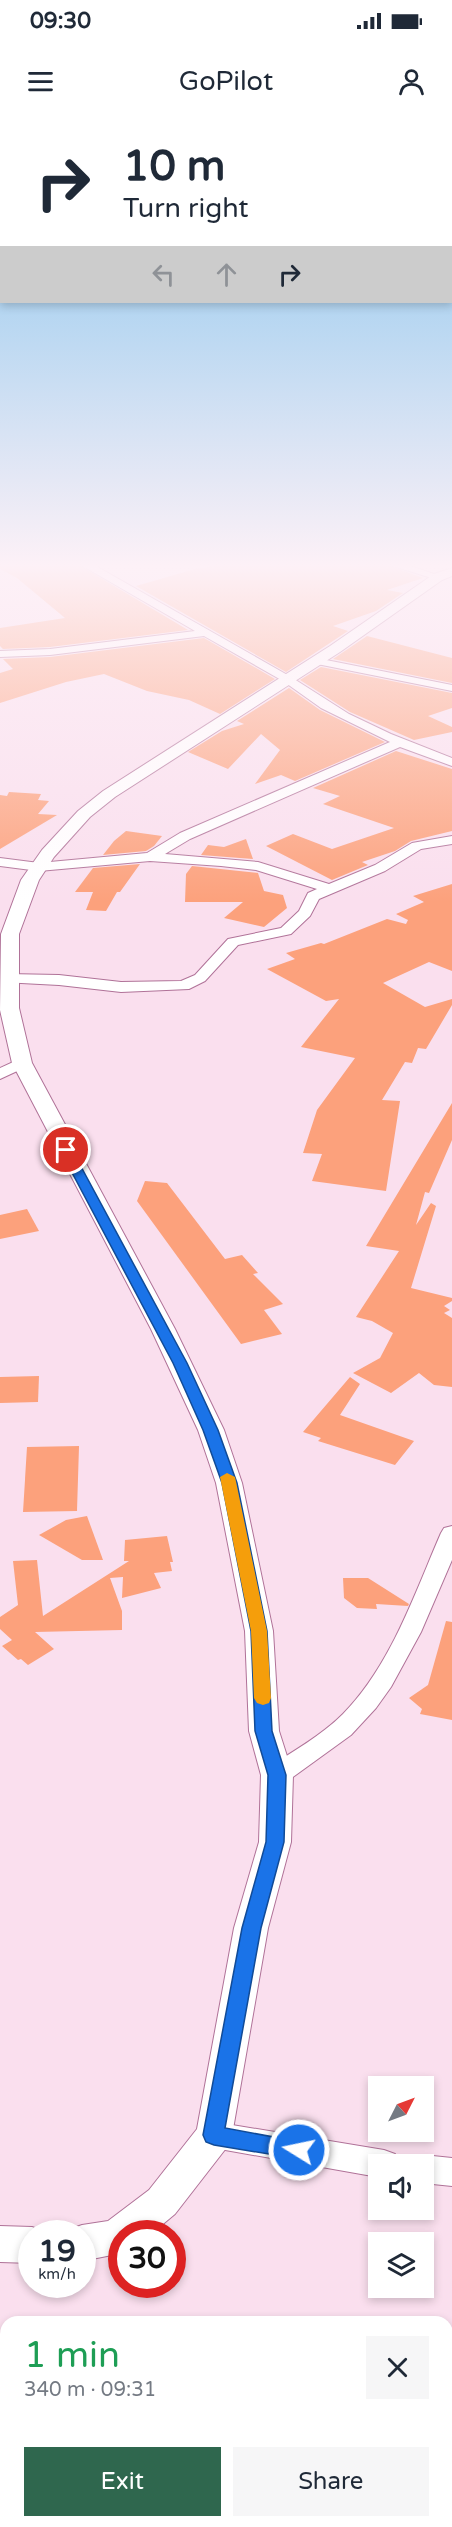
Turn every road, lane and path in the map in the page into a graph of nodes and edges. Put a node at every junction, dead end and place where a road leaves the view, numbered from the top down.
1 (284, 677) edge
2 (290, 677) edge
3 (396, 677) edge
4 (287, 679) junction
5 (452, 688) edge
6 (398, 743) junction
7 (452, 762) edge
8 (452, 840) edge
9 (150, 857) junction
10 (0, 862) edge
11 (39, 867) junction
12 (330, 889) junction
13 (8, 979) junction
14 (11, 1069) edge
15 (452, 1533) edge
16 (277, 1775) junction
17 (214, 2135) junction
18 (368, 2161) edge
19 (434, 2170) edge
20 (452, 2172) edge
21 (96, 2240) edge
22 (0, 2244) edge
23 (18, 2245) edge

1 - 4 street
2 - 4 street
3 - 5 street
4 - 6 street
4 - 11 street
6 - 7 street
6 - 9 street
8 - 12 street
9 - 11 street
9 - 12 street
10 - 11 street
11 - 13 street
12 - 13 street
13 - 14 street
14 - 16 street
15 - 16 street
16 - 17 street
17 - 18 street
17 - 21 street
19 - 20 street
22 - 23 street

